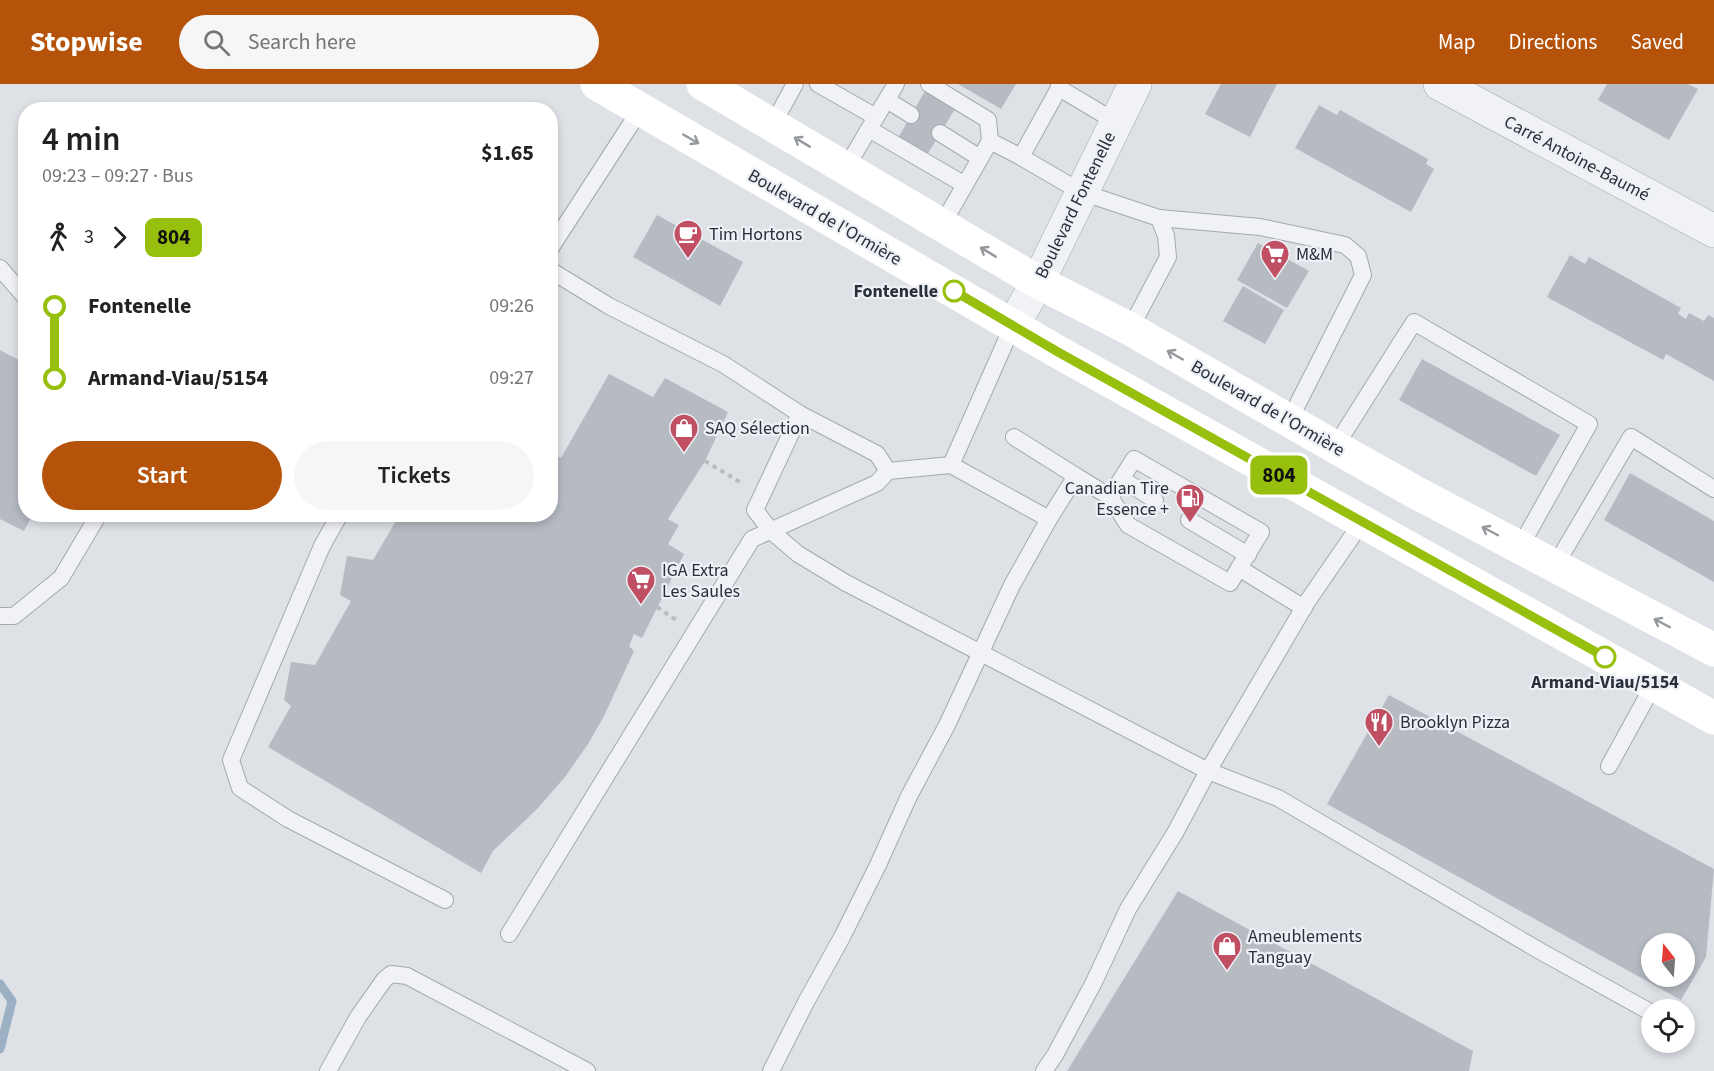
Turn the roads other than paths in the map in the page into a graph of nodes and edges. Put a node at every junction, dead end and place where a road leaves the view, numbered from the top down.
1 (597, 84) edge
2 (703, 84) edge
3 (795, 84) edge
4 (818, 84) edge
5 (896, 84) edge
6 (929, 84) edge
7 (1135, 84) edge
8 (1440, 84) edge
9 (1059, 86) edge
10 (887, 99) junction
11 (640, 110) junction
12 (911, 115) dead end
13 (1116, 122) junction
14 (873, 123) junction
15 (773, 124) junction
16 (940, 133) dead end
17 (990, 141) junction
18 (1021, 157) junction
19 (980, 158) junction
20 (846, 168) junction
21 (965, 184) junction
22 (1081, 192) junction
23 (1159, 218) junction
24 (942, 225) junction
25 (1714, 231) edge
26 (558, 237) edge
27 (0, 268) edge
28 (558, 275) edge
29 (1038, 282) junction
30 (18, 289) edge
31 (1013, 325) junction
32 (1130, 329) junction
33 (800, 414) junction
34 (1289, 421) junction
35 (1014, 437) dead end
36 (1335, 447) junction
37 (951, 465) junction
38 (888, 471) junction
39 (1076, 476) junction
40 (1122, 479) junction
41 (1714, 489) edge
42 (1110, 497) junction
43 (1155, 500) dead end
44 (1049, 519) junction
45 (1190, 520) dead end
46 (94, 522) edge
47 (336, 522) edge
48 (1362, 522) junction
49 (771, 531) junction
50 (1520, 547) junction
51 (1244, 562) junction
52 (1555, 566) junction
53 (1304, 608) junction
54 (0, 616) edge
55 (1714, 650) edge
56 (980, 652) junction
57 (1654, 684) junction
58 (1714, 718) edge
59 (1609, 766) dead end
60 (1208, 771) junction
61 (446, 900) dead end
62 (509, 934) dead end
63 (1641, 1007) edge
64 (328, 1071) edge
65 (587, 1071) edge
66 (771, 1071) edge
67 (1044, 1071) edge

1 - 11 main road, Boulevard de l'Ormière
2 - 15 main road, Boulevard de l'Ormière
3 - 15 lane
4 - 14 lane
5 - 10 lane
6 - 17 lane
7 - 13 street, Boulevard Fontenelle
8 - 25 street, Carré Antoine-Baumé
9 - 13 lane
9 - 18 lane
10 - 12 lane
10 - 14 lane
11 - 26 lane
11 -> 31 main road, Boulevard de l'Ormière
13 - 22 street, Boulevard Fontenelle
14 - 20 lane
14 - 21 lane
20 -> 15 main road, Boulevard de l'Ormière
16 - 19 lane
17 - 18 lane
17 - 19 lane
18 - 22 lane
19 - 21 lane
20 - 24 main road, Boulevard de l'Ormière
21 - 24 lane
22 - 23 lane
22 - 29 street, Boulevard Fontenelle
23 - 32 lane
23 - 34 lane
29 -> 24 main road, Boulevard de l'Ormière
27 - 30 lane
28 - 33 lane
29 - 31 street, Boulevard Fontenelle
29 - 32 main road, Boulevard de l'Ormière
31 - 37 lane
31 - 48 main road, Boulevard de l'Ormière
34 -> 32 main road, Boulevard de l'Ormière
33 - 38 lane
33 - 49 lane
34 - 36 main road, Boulevard de l'Ormière
35 - 39 lane
50 -> 36 main road, Boulevard de l'Ormière
36 - 50 lane
37 - 38 lane
37 - 44 lane
38 - 49 lane
39 - 42 lane
39 - 44 lane
40 - 42 lane
40 - 43 lane
40 - 51 lane
41 - 52 lane
42 - 51 lane
44 - 56 lane
45 - 51 lane
46 - 54 lane
47 - 61 lane
48 - 53 lane
48 - 57 main road, Boulevard de l'Ormière
49 - 56 lane
49 - 62 lane
50 - 52 main road, Boulevard de l'Ormière
51 - 53 lane
55 -> 52 main road, Boulevard de l'Ormière
53 - 60 lane
56 - 60 lane
56 - 66 lane
57 - 58 main road, Boulevard de l'Ormière
57 - 59 lane
60 - 63 lane
60 - 67 lane
64 - 65 lane

